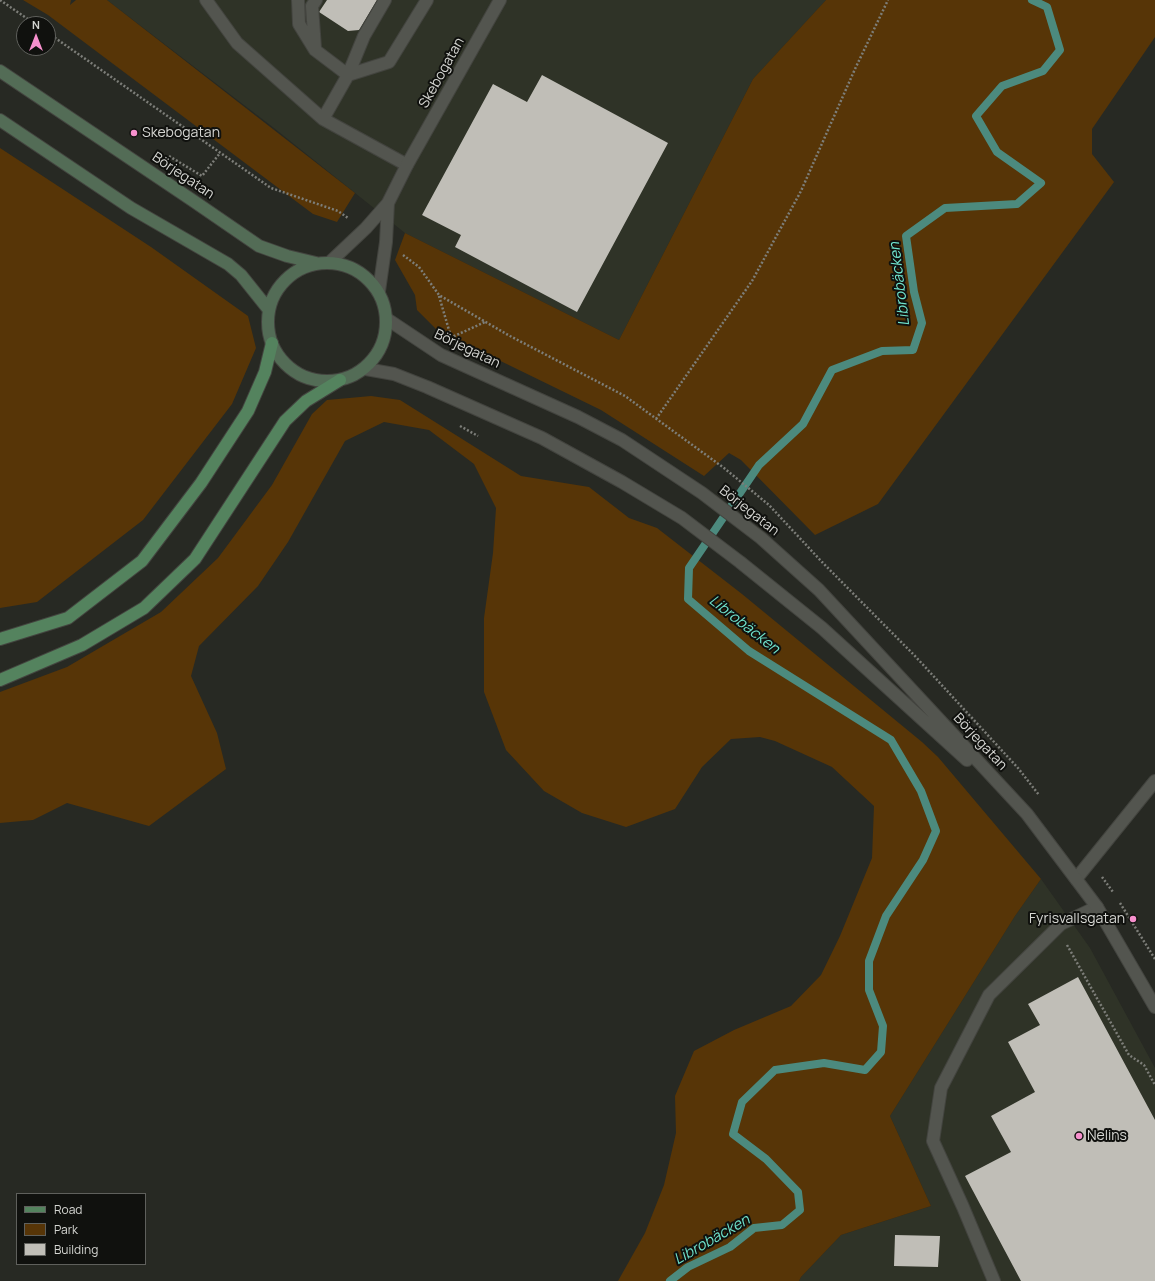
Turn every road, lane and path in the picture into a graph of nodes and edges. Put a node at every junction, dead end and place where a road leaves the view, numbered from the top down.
1 (0, 0) edge
2 (206, 0) edge
3 (298, 0) edge
4 (316, 0) edge
5 (385, 0) edge
6 (427, 0) edge
7 (500, 0) edge
8 (888, 0) edge
9 (23, 16) edge
10 (315, 50) junction
11 (0, 71) edge
12 (348, 75) junction
13 (322, 119) junction
14 (0, 120) edge
15 (220, 153) dead end
16 (169, 156) dead end
17 (407, 165) junction
18 (388, 203) junction
19 (330, 262) junction
20 (316, 263) junction
21 (378, 292) junction
22 (439, 295) dead end
23 (269, 310) junction
24 (387, 319) junction
25 (451, 337) dead end
26 (272, 343) junction
27 (366, 369) junction
28 (340, 380) junction
29 (656, 419) dead end
30 (724, 468) dead end
31 (769, 505) dead end
32 (0, 639) edge
33 (0, 680) edge
34 (1155, 781) edge
35 (1027, 814) junction
36 (1076, 880) junction
37 (1097, 907) junction
38 (1057, 928) junction
39 (1155, 1007) edge
40 (1155, 1085) edge
41 (994, 1281) edge

1 - 9 path
2 - 13 street
3 - 10 street
4 - 10 street
5 - 12 street
6 - 12 street
7 - 17 street, Skebogatan
8 - 29 path
10 - 12 street
11 - 20 main road, Börjegatan
12 - 13 street
13 - 17 street
14 - 23 main road
15 - 16 path
17 - 18 street, Skebogatan
18 - 19 street, Skebogatan
18 - 21 street, Skebogatan
19 - 20 main road
19 - 21 main road
20 - 23 main road
21 - 24 main road
22 - 25 path
23 - 26 main road
24 - 27 main road
24 - 35 street, Börjegatan
26 - 28 main road
26 - 32 main road
27 - 28 main road
27 - 35 street, Börjegatan
28 - 33 main road
30 - 31 path
34 - 36 street
35 - 36 street, Börjegatan
36 - 37 street, Börjegatan
37 - 38 street
37 - 39 street, Börjegatan
38 - 40 path
38 - 41 street

